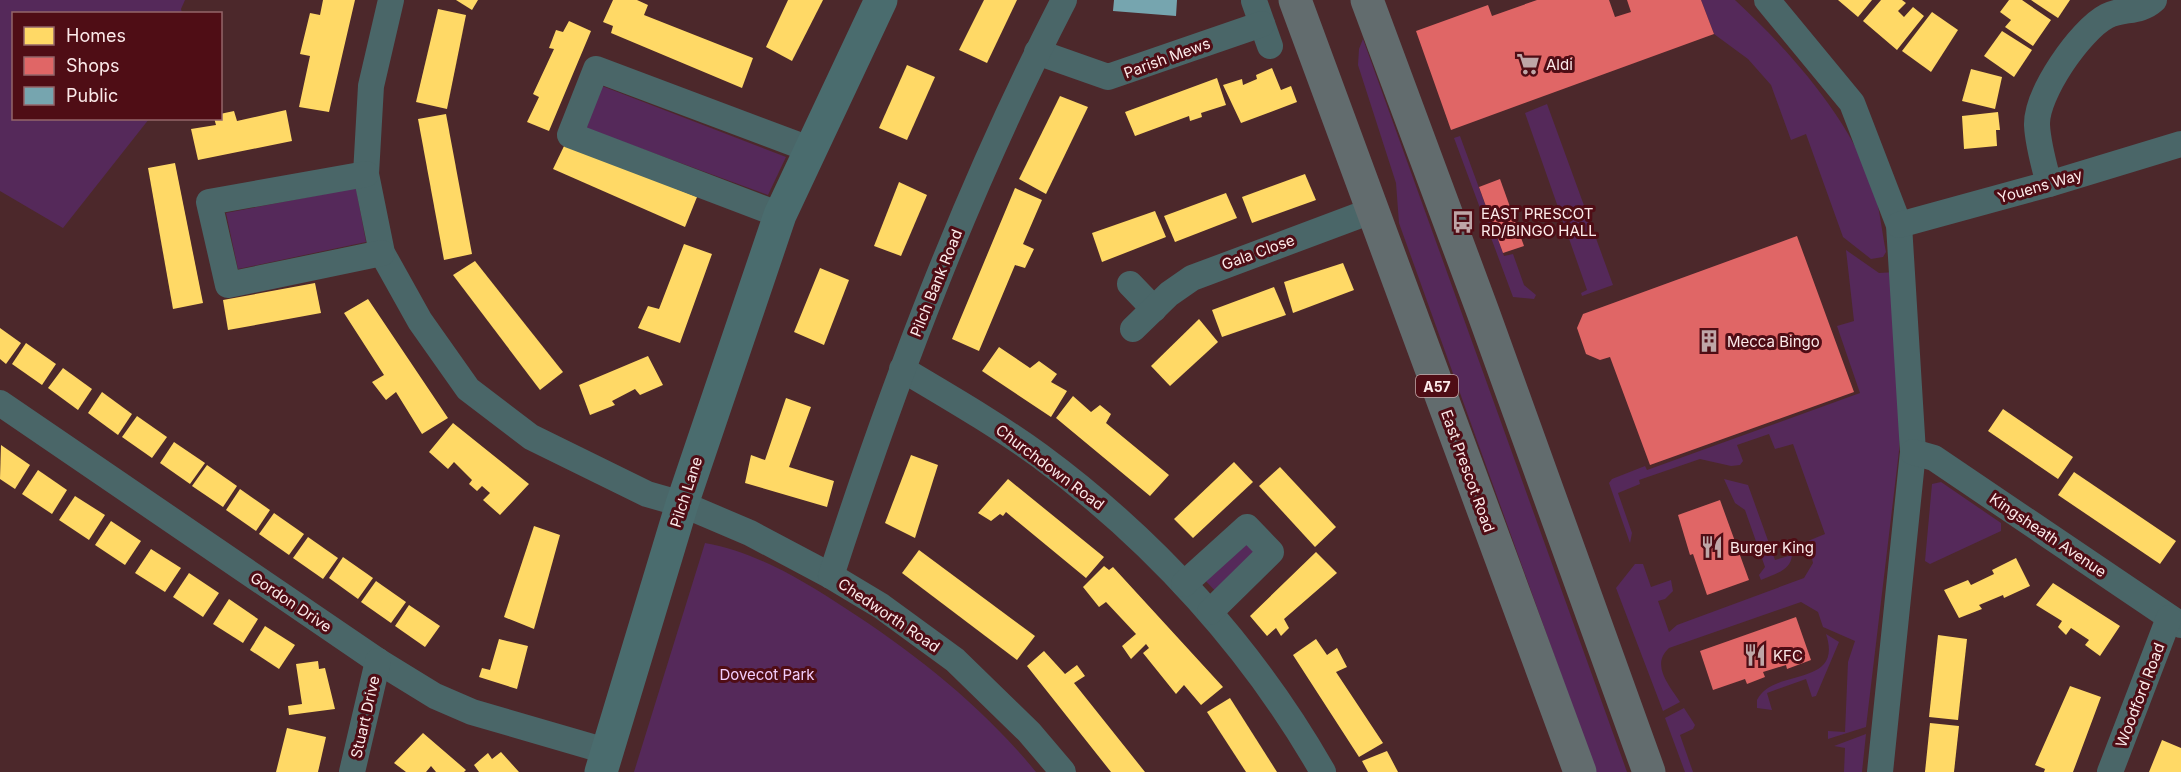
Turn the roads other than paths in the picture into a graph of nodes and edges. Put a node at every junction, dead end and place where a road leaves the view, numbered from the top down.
1 (390, 0) edge
2 (881, 0) edge
3 (1064, 0) edge
4 (1295, 0) edge
5 (1367, 0) edge
6 (1767, 0) edge
7 (2154, 0) edge
8 (1262, 24) edge
9 (1037, 52) junction
10 (2181, 144) edge
11 (809, 149) junction
12 (366, 174) junction
13 (2049, 184) junction
14 (1371, 211) junction
15 (780, 215) junction
16 (1899, 225) junction
17 (382, 253) junction
18 (1130, 284) dead end
19 (1154, 309) junction
20 (1133, 329) dead end
21 (902, 369) junction
22 (0, 403) edge
23 (1913, 452) junction
24 (682, 504) junction
25 (831, 576) junction
26 (1184, 584) junction
27 (1210, 612) junction
28 (2175, 621) edge
29 (378, 662) junction
30 (603, 762) edge
31 (352, 772) edge
32 (1063, 772) edge
33 (1323, 772) edge
34 (1580, 772) edge
35 (1649, 772) edge
36 (1880, 772) edge
37 (2110, 772) edge

1 - 12 street, Chedworth Road
2 - 11 street, Pilch Lane
3 - 9 street, Pilch Bank Road
4 - 14 highway, East Prescot Road / A57
5 - 35 highway
6 - 16 street
7 - 13 street
8 - 9 street, Parish Mews
9 - 21 street, Pilch Bank Road
10 - 13 street, Youens Way
11 - 15 street, Pilch Lane
11 - 15 street
12 - 17 street, Chedworth Road
12 - 17 street
13 - 16 street, Youens Way
14 - 19 street, Gala Close
14 - 34 highway, East Prescot Road / A57
15 - 24 street, Pilch Lane
16 - 23 street
17 - 24 street, Chedworth Road
18 - 19 street
19 - 20 street, Gala Close
21 - 25 street, Pilch Bank Road
21 - 26 street, Churchdown Road
22 - 29 street, Gordon Drive
23 - 28 street, Kingsheath Avenue
23 - 36 street
24 - 25 street, Chedworth Road
24 - 30 street, Pilch Lane
25 - 32 street, Chedworth Road
26 - 27 street, Churchdown Road
26 - 27 street
27 - 33 street, Churchdown Road
28 - 37 street, Woodford Road
29 - 30 street, Gordon Drive
29 - 31 street, Stuart Drive

